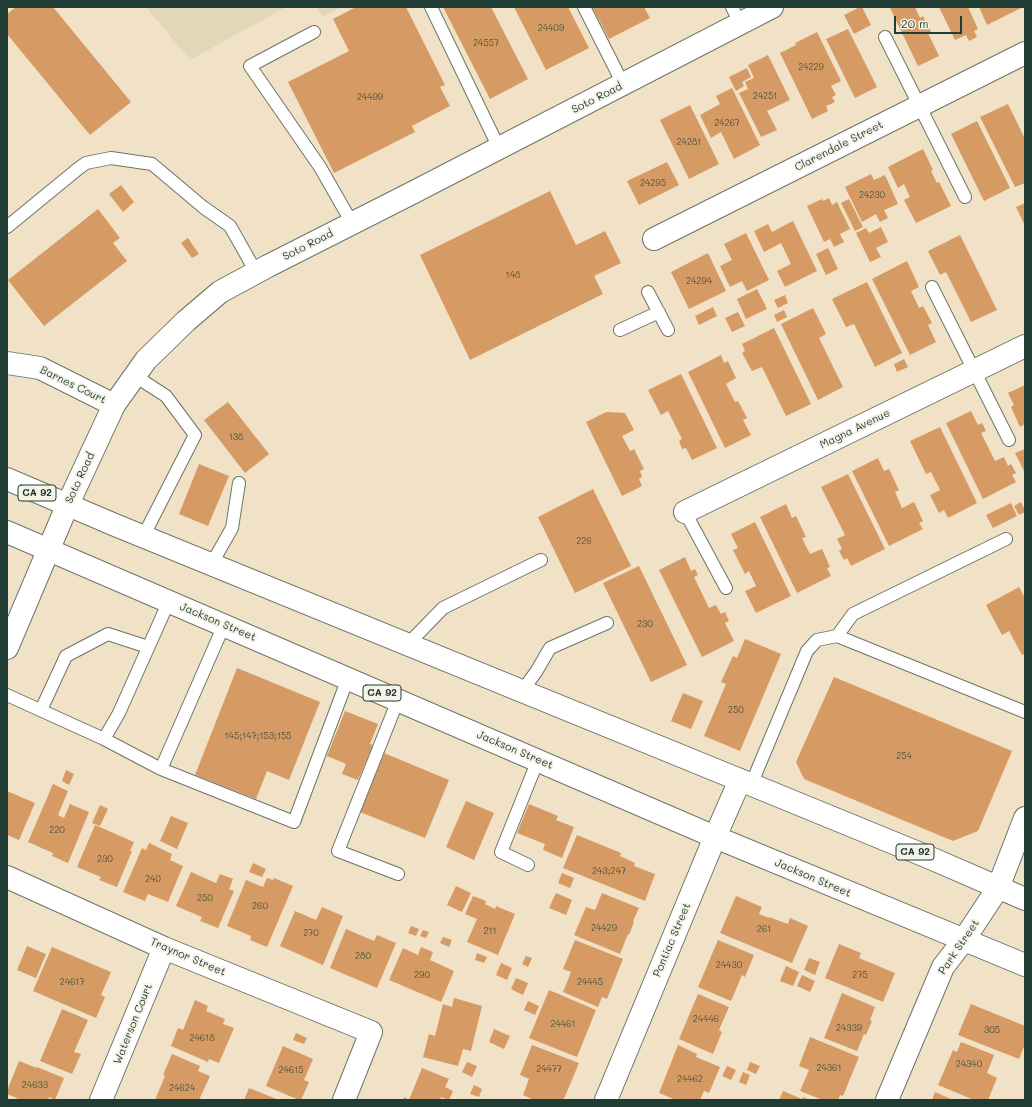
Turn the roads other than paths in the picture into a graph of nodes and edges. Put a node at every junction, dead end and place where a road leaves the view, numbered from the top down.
1 (431, 7) edge
2 (584, 7) edge
3 (772, 7) edge
4 (736, 15) edge
5 (314, 32) dead end
6 (885, 36) dead end
7 (1025, 53) edge
8 (623, 84) junction
9 (919, 106) junction
10 (499, 148) junction
11 (965, 197) dead end
12 (352, 223) junction
13 (7, 227) edge
14 (654, 239) dead end
15 (256, 272) junction
16 (932, 287) dead end
17 (648, 292) dead end
18 (659, 312) junction
19 (620, 330) dead end
20 (668, 330) dead end
21 (1025, 346) edge
22 (7, 363) edge
23 (974, 371) junction
24 (135, 376) junction
25 (114, 405) junction
26 (1010, 440) dead end
27 (7, 480) edge
28 (239, 483) dead end
29 (67, 506) junction
30 (685, 512) joint
31 (7, 532) edge
32 (143, 537) junction
33 (1006, 539) dead end
34 (49, 549) junction
35 (541, 560) dead end
36 (211, 565) junction
37 (726, 588) dead end
38 (169, 601) junction
39 (607, 623) dead end
40 (224, 625) junction
41 (837, 636) junction
42 (407, 644) junction
43 (148, 647) junction
44 (7, 648) edge
45 (348, 678) junction
46 (522, 691) junction
47 (7, 695) edge
48 (398, 700) junction
49 (41, 710) junction
50 (1025, 712) edge
51 (104, 739) junction
52 (538, 760) junction
53 (161, 769) junction
54 (746, 782) junction
55 (1025, 818) edge
56 (715, 837) junction
57 (528, 865) dead end
58 (398, 874) dead end
59 (7, 877) edge
60 (998, 888) junction
61 (1025, 899) edge
62 (963, 941) junction
63 (164, 948) junction
64 (1025, 965) edge
65 (101, 1100) edge
66 (344, 1100) edge
67 (606, 1100) edge
68 (887, 1100) edge

1 - 10 lane
2 - 8 lane
3 - 4 street, Soto Road
4 - 8 street, Soto Road
5 - 12 lane
6 - 9 lane
7 - 9 street, Clarendale Street
8 - 10 street, Soto Road
9 - 11 lane
9 - 14 street, Clarendale Street
10 - 12 street, Soto Road
12 - 15 street, Soto Road
13 - 15 lane
15 - 24 street, Soto Road
16 - 23 lane
17 - 18 lane
18 - 19 lane
18 - 20 lane
21 - 23 street, Magna Avenue
22 - 25 street, Barnes Court
23 - 26 lane
23 - 30 street, Magna Avenue
24 - 25 street, Soto Road
24 - 32 lane
25 - 29 street, Soto Road
27 - 29 street, CA 92
28 - 36 lane
29 - 32 street, CA 92
29 - 34 street, Soto Road
30 - 37 lane
31 - 34 street, Jackson Street / CA 92
32 - 36 street, CA 92
33 - 41 lane
34 - 38 street, Jackson Street / CA 92
34 - 44 street, Soto Road
35 - 42 lane
36 - 42 street, CA 92
38 - 40 street, Jackson Street / CA 92
38 - 43 lane
39 - 46 lane
40 - 45 street, Jackson Street / CA 92
40 - 53 lane
41 - 50 lane
41 - 54 lane
42 - 46 street, CA 92
43 - 49 lane
43 - 51 lane
45 - 48 street, Jackson Street / CA 92
45 - 53 lane
46 - 54 street, CA 92
47 - 49 lane
48 - 52 street, Jackson Street / CA 92
48 - 58 lane
49 - 51 lane
51 - 53 lane
52 - 56 street, Jackson Street / CA 92
52 - 57 lane
54 - 56 street, Pontiac Street
54 - 60 street, CA 92
55 - 60 street, Park Street
56 - 62 street, Jackson Street / CA 92
56 - 67 street, Pontiac Street
59 - 63 street, Traynor Street
60 - 61 street, CA 92
60 - 62 street, Park Street
62 - 64 street, Jackson Street / CA 92
62 - 68 street, Park Street
63 - 65 street, Waterson Court
63 - 66 street, Traynor Street

